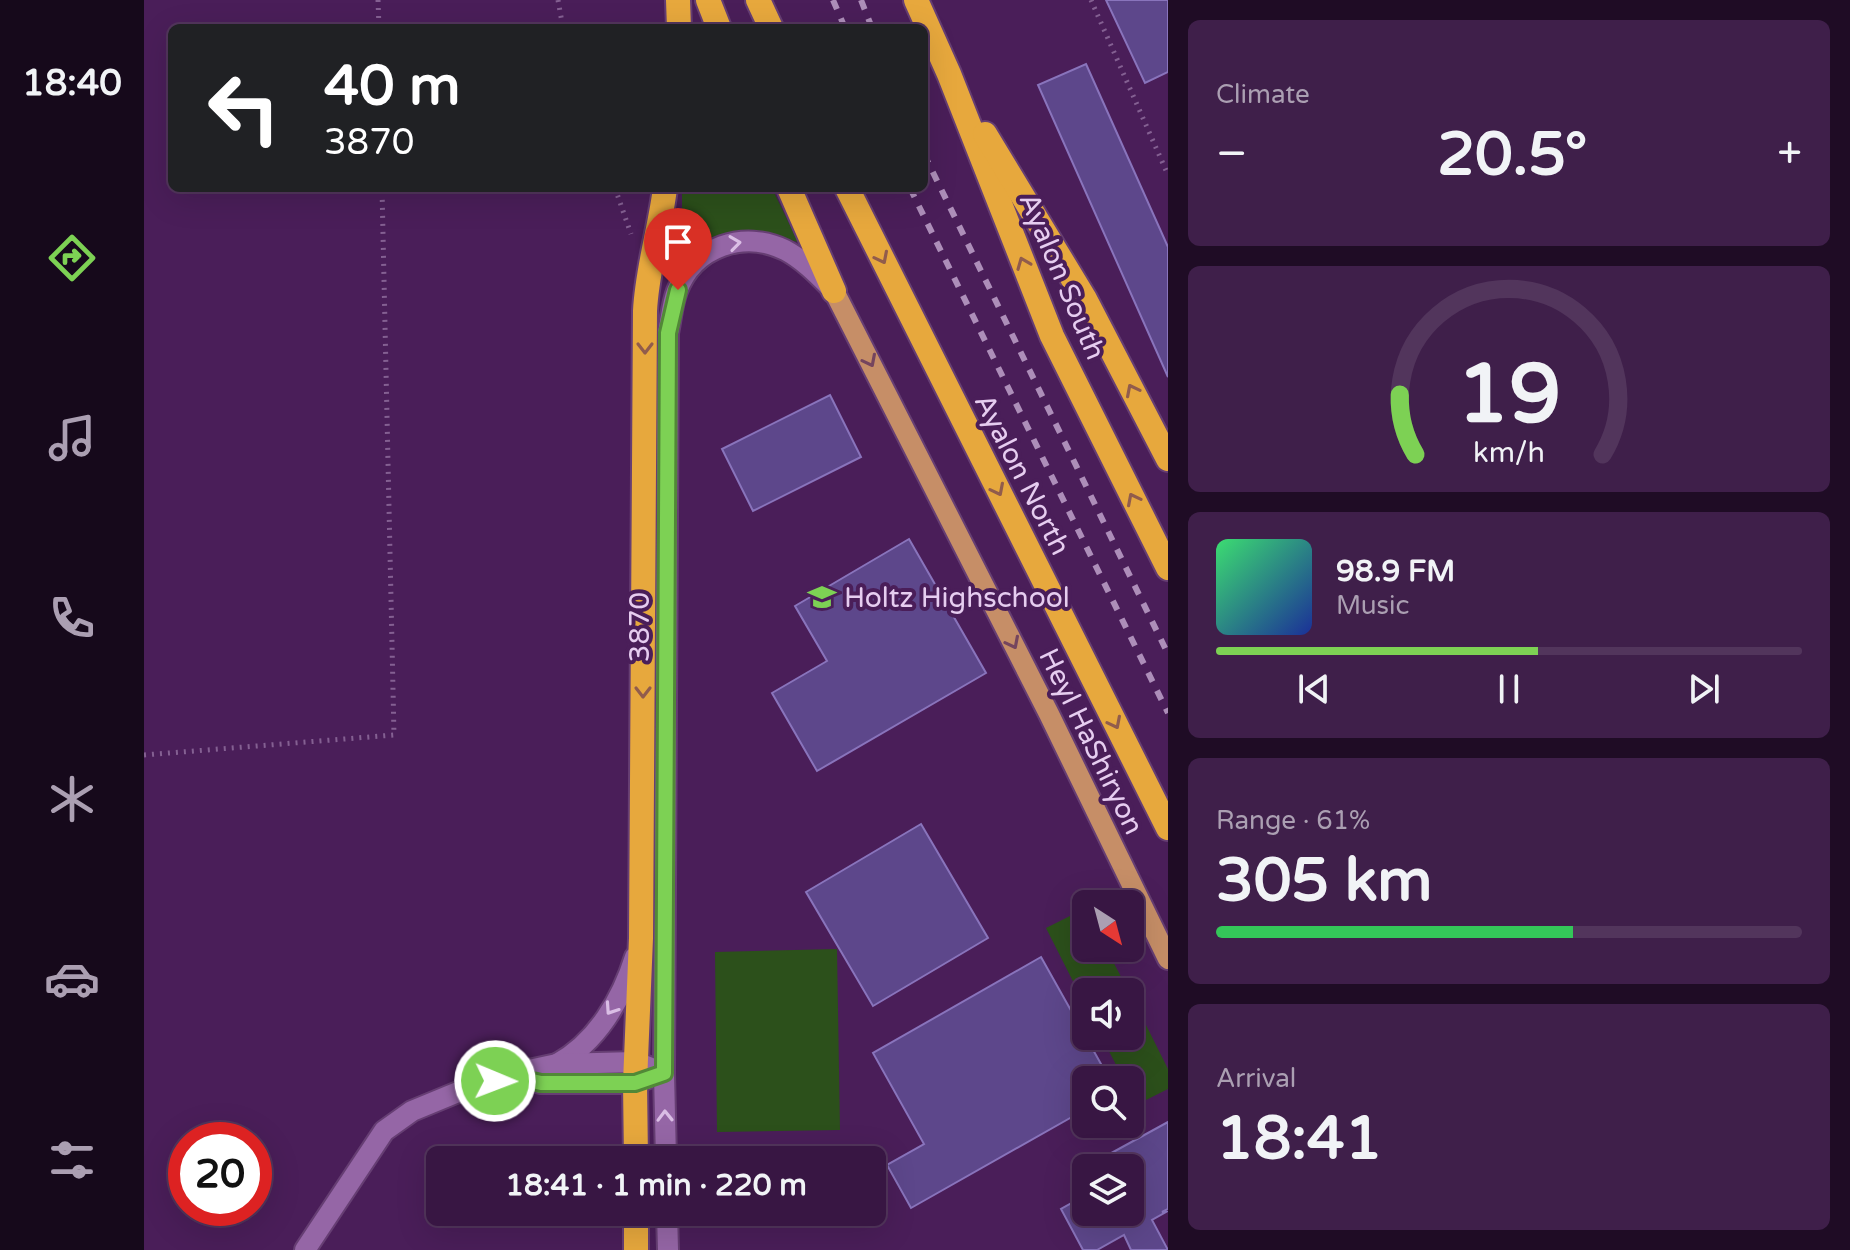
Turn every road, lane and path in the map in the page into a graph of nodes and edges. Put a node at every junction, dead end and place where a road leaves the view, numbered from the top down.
1 (378, 0) edge
2 (558, 0) edge
3 (678, 0) edge
4 (708, 0) edge
5 (758, 0) edge
6 (916, 0) edge
7 (1091, 0) edge
8 (379, 24) edge
9 (562, 24) edge
10 (679, 24) edge
11 (717, 24) edge
12 (769, 24) edge
13 (927, 24) edge
14 (928, 27) edge
15 (949, 74) junction
16 (1168, 175) edge
17 (382, 192) edge
18 (665, 192) edge
19 (791, 192) edge
20 (849, 192) edge
21 (834, 291) junction
22 (1168, 459) edge
23 (1168, 568) edge
24 (144, 755) edge
25 (1168, 828) edge
26 (641, 938) junction
27 (1168, 959) edge
28 (557, 1064) junction
29 (636, 1072) junction
30 (664, 1073) junction
31 (515, 1077) junction
32 (636, 1146) edge
33 (666, 1146) edge
34 (636, 1226) edge
35 (667, 1226) edge
36 (305, 1250) edge
37 (636, 1250) edge
38 (668, 1250) edge

1 - 8 path
2 - 9 path
3 - 10 highway
4 - 11 highway
5 - 12 highway
6 - 13 highway, Ayalon South
7 - 16 path
14 - 15 highway, Ayalon South
22 -> 15 highway
23 -> 15 highway, Ayalon South
17 - 24 path
18 -> 26 highway
19 - 21 highway
20 -> 25 highway, Ayalon North
21 -> 27 main road, Heyl HaShiryon
30 -> 21 street, 3870
26 -> 28 street
26 - 29 highway
28 - 29 street
28 - 31 street
29 - 30 street
29 - 31 street
29 - 32 highway
33 -> 30 street, 3870
31 - 36 street
34 - 37 highway
35 - 38 street

